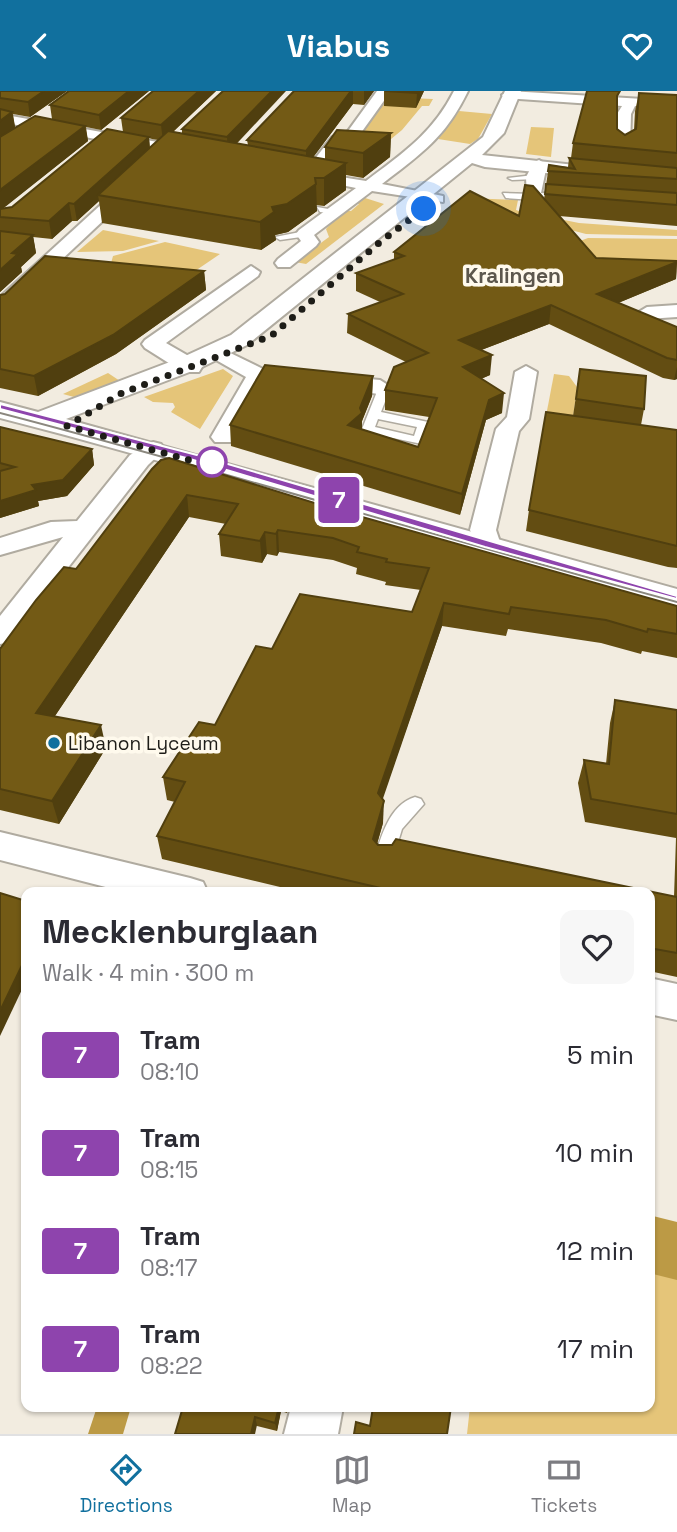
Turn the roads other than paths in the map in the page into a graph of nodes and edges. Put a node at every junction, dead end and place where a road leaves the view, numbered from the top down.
1 (384, 91) edge
2 (461, 91) edge
3 (514, 93) edge
4 (589, 96) edge
5 (629, 103) junction
6 (677, 105) edge
7 (52, 111) edge
8 (0, 118) edge
9 (33, 124) junction
10 (121, 124) dead end
11 (181, 135) edge
12 (17, 137) edge
13 (107, 137) junction
14 (623, 148) edge
15 (94, 149) edge
16 (207, 155) edge
17 (482, 158) junction
18 (159, 159) junction
19 (284, 170) edge
20 (537, 171) junction
21 (311, 175) junction
22 (512, 178) dead end
23 (677, 183) edge
24 (105, 184) edge
25 (130, 186) junction
26 (369, 186) junction
27 (506, 195) dead end
28 (428, 197) junction
29 (533, 197) junction
30 (585, 201) edge
31 (306, 234) junction
32 (280, 237) edge
33 (38, 245) dead end
34 (64, 247) junction
35 (284, 263) dead end
36 (251, 272) dead end
37 (0, 307) edge
38 (677, 311) edge
39 (647, 313) edge
40 (220, 354) junction
41 (187, 366) junction
42 (526, 372) dead end
43 (258, 375) junction
44 (380, 387) joint
45 (0, 410) edge
46 (374, 415) dead end
47 (54, 423) junction
48 (223, 437) dead end
49 (153, 449) junction
50 (83, 529) junction
51 (0, 547) edge
52 (488, 548) junction
53 (677, 599) edge
54 (0, 635) edge
55 (415, 804) dead end
56 (0, 846) edge
57 (384, 860) edge
58 (166, 887) edge
59 (655, 997) edge
60 (677, 1002) edge
61 (316, 1412) edge
62 (311, 1434) edge

1 - 21 street
2 - 26 street
3 - 4 street
3 - 17 street
4 - 5 street
5 - 6 street
5 - 14 street
7 - 9 street
8 - 9 street
9 - 12 street
9 - 13 street
10 - 13 street
11 - 18 street
13 - 15 street
13 - 18 street
16 - 18 street
17 - 20 street
17 - 28 street
18 - 25 street
19 - 21 street
20 - 22 lane
20 - 23 street
20 - 29 street
21 - 26 street
24 - 25 street
25 - 34 street
26 - 28 street
26 - 31 street
27 - 29 lane
28 - 40 street
29 - 30 street
31 - 32 lane
31 - 35 street
33 - 34 street
34 - 37 street
36 - 41 street
38 - 39 street
40 - 41 street
40 - 43 street
41 - 47 street
42 - 52 street
43 - 44 street
43 - 48 street
44 - 46 lane
45 - 47 street
47 - 49 street
49 - 50 street
49 - 52 street
50 - 51 street
50 - 54 street
52 - 53 street
55 - 57 lane
56 - 58 street
59 - 60 street
61 - 62 street

